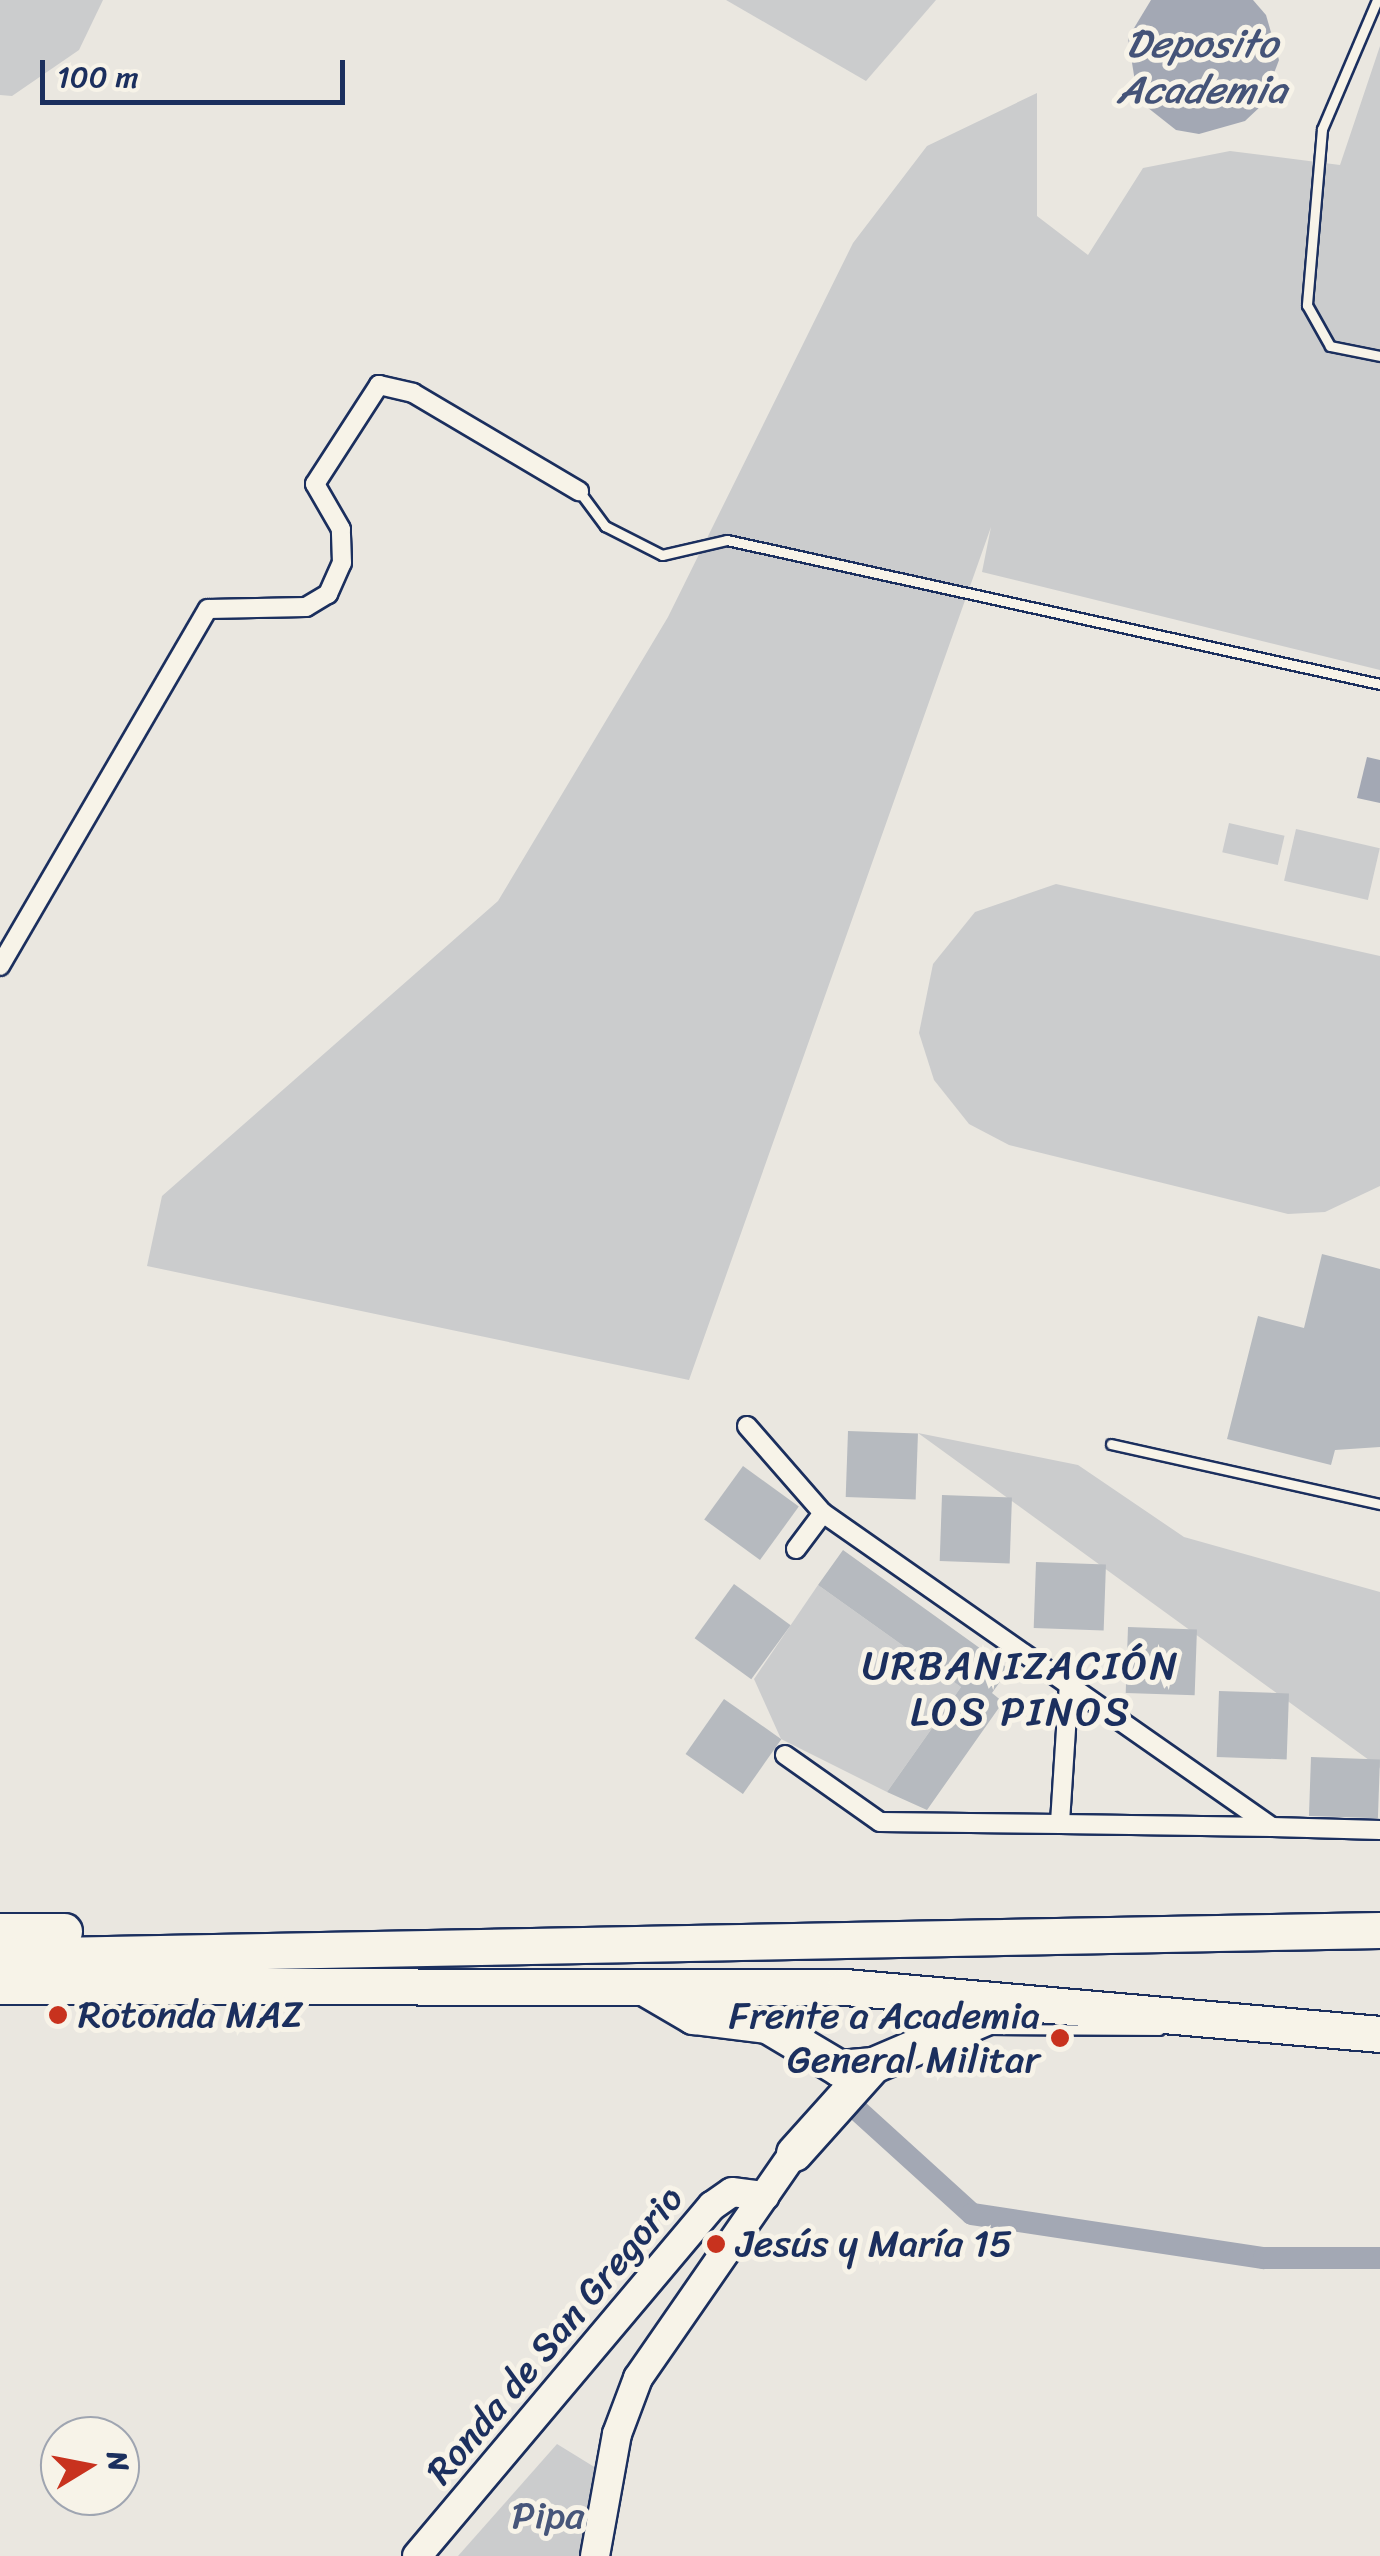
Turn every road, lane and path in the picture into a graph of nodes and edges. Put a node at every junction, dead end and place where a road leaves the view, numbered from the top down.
1 (1377, 0) edge
2 (1380, 356) edge
3 (579, 491) joint
4 (1380, 684) edge
5 (0, 966) edge
6 (747, 1426) dead end
7 (1110, 1444) dead end
8 (1380, 1504) edge
9 (823, 1513) junction
10 (796, 1549) dead end
11 (1070, 1683) junction
12 (786, 1755) dead end
13 (1060, 1824) junction
14 (1272, 1827) junction
15 (1380, 1830) edge
16 (1380, 1928) edge
17 (0, 1930) edge
18 (480, 1946) junction
19 (2, 1980) edge
20 (641, 1986) junction
21 (1040, 2000) junction
22 (1218, 2021) junction
23 (947, 2027) junction
24 (1380, 2034) edge
25 (807, 2052) junction
26 (872, 2064) junction
27 (794, 2153) junction
28 (764, 2196) junction
29 (416, 2556) edge
30 (596, 2556) edge

1 - 2 lane
3 - 4 lane
3 - 5 street
6 - 9 street
7 - 8 lane
9 - 10 street
9 - 11 street
11 - 13 street
11 - 14 street
12 - 13 street
13 - 14 street
14 - 15 street
16 - 18 highway
17 - 18 highway
18 - 19 highway
19 - 20 highway
20 - 21 highway
20 - 25 highway
21 - 22 highway
21 - 23 highway
22 - 23 lane
22 - 24 highway
23 - 26 highway
25 - 26 highway
25 - 27 highway
26 - 27 highway
27 - 28 street
28 - 29 street, Ronda de San Gregorio
28 - 30 street

